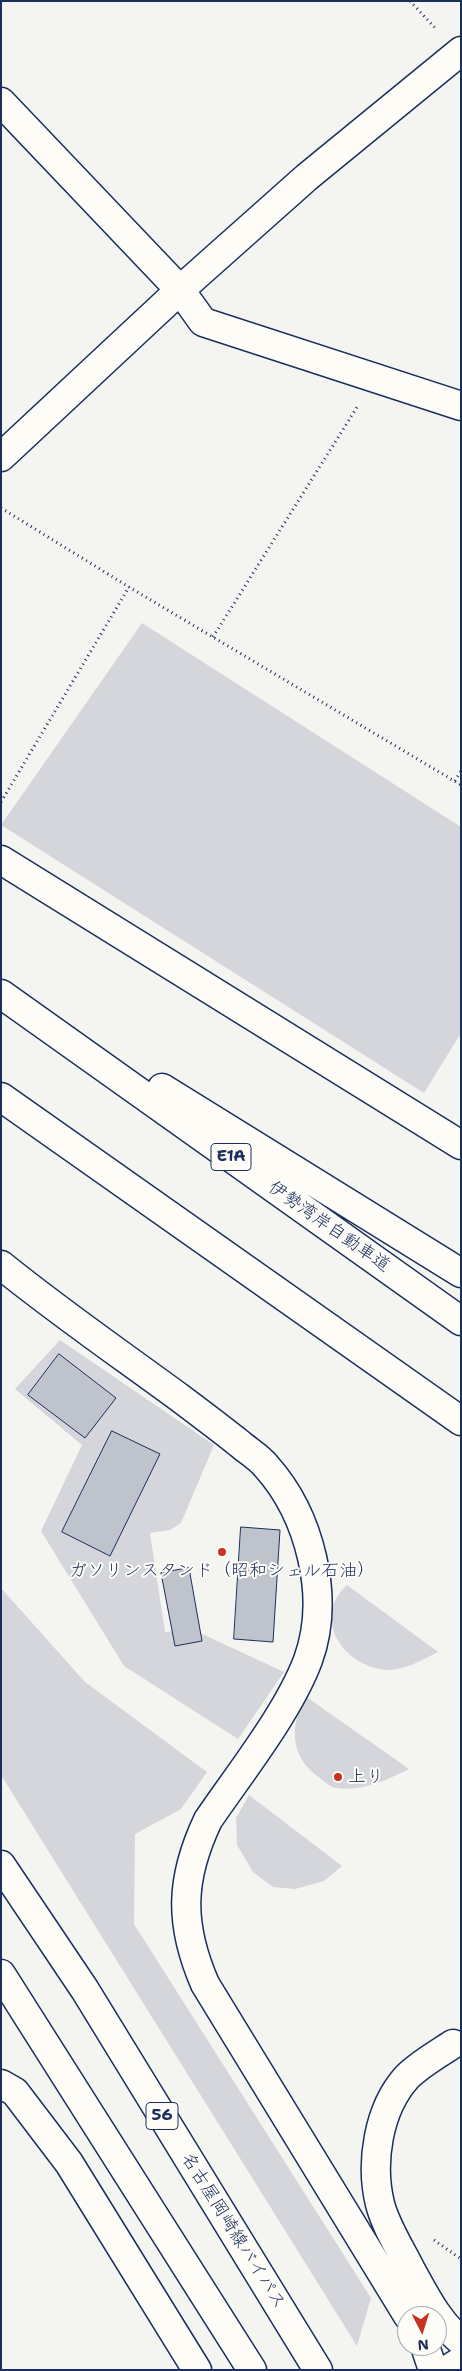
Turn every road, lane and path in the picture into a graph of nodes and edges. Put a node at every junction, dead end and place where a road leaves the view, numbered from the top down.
1 (410, 1) edge
2 (459, 52) edge
3 (1, 102) edge
4 (180, 290) junction
5 (375, 378) junction
6 (461, 406) edge
7 (1, 457) edge
8 (1, 508) edge
9 (128, 588) junction
10 (213, 637) junction
11 (461, 771) edge
12 (455, 781) junction
13 (461, 785) edge
14 (1, 802) edge
15 (1, 860) edge
16 (1, 988) edge
17 (1, 994) edge
18 (1, 1098) edge
19 (461, 1145) edge
20 (1, 1264) edge
21 (461, 1272) edge
22 (461, 1321) edge
23 (461, 1421) edge
24 (1, 1865) edge
25 (1, 1974) edge
26 (453, 2044) dead end
27 (1, 2084) edge
28 (434, 2240) dead end
29 (461, 2259) edge
30 (402, 2306) edge
31 (461, 2341) edge
32 (428, 2356) edge
33 (461, 2361) edge
34 (197, 2370) edge
35 (252, 2370) edge
36 (318, 2370) edge
37 (433, 2370) edge
38 (447, 2370) edge

1 - 2 path
2 - 4 main road
3 - 4 main road
4 - 5 main road
4 - 7 main road
5 - 6 main road
5 - 10 path
8 - 9 path
9 - 10 path
9 - 14 path
10 - 12 path
11 - 12 path
12 - 13 path
15 - 19 main road
16 - 21 main road
17 - 22 main road, 伊勢湾岸自動車道 / E1A
18 - 23 main road
20 - 30 main road
24 - 36 main road, 名古屋岡崎線バイパス / 56
25 - 35 main road
26 - 31 main road
27 - 34 main road
28 - 29 path
32 - 37 main road
33 - 38 main road

